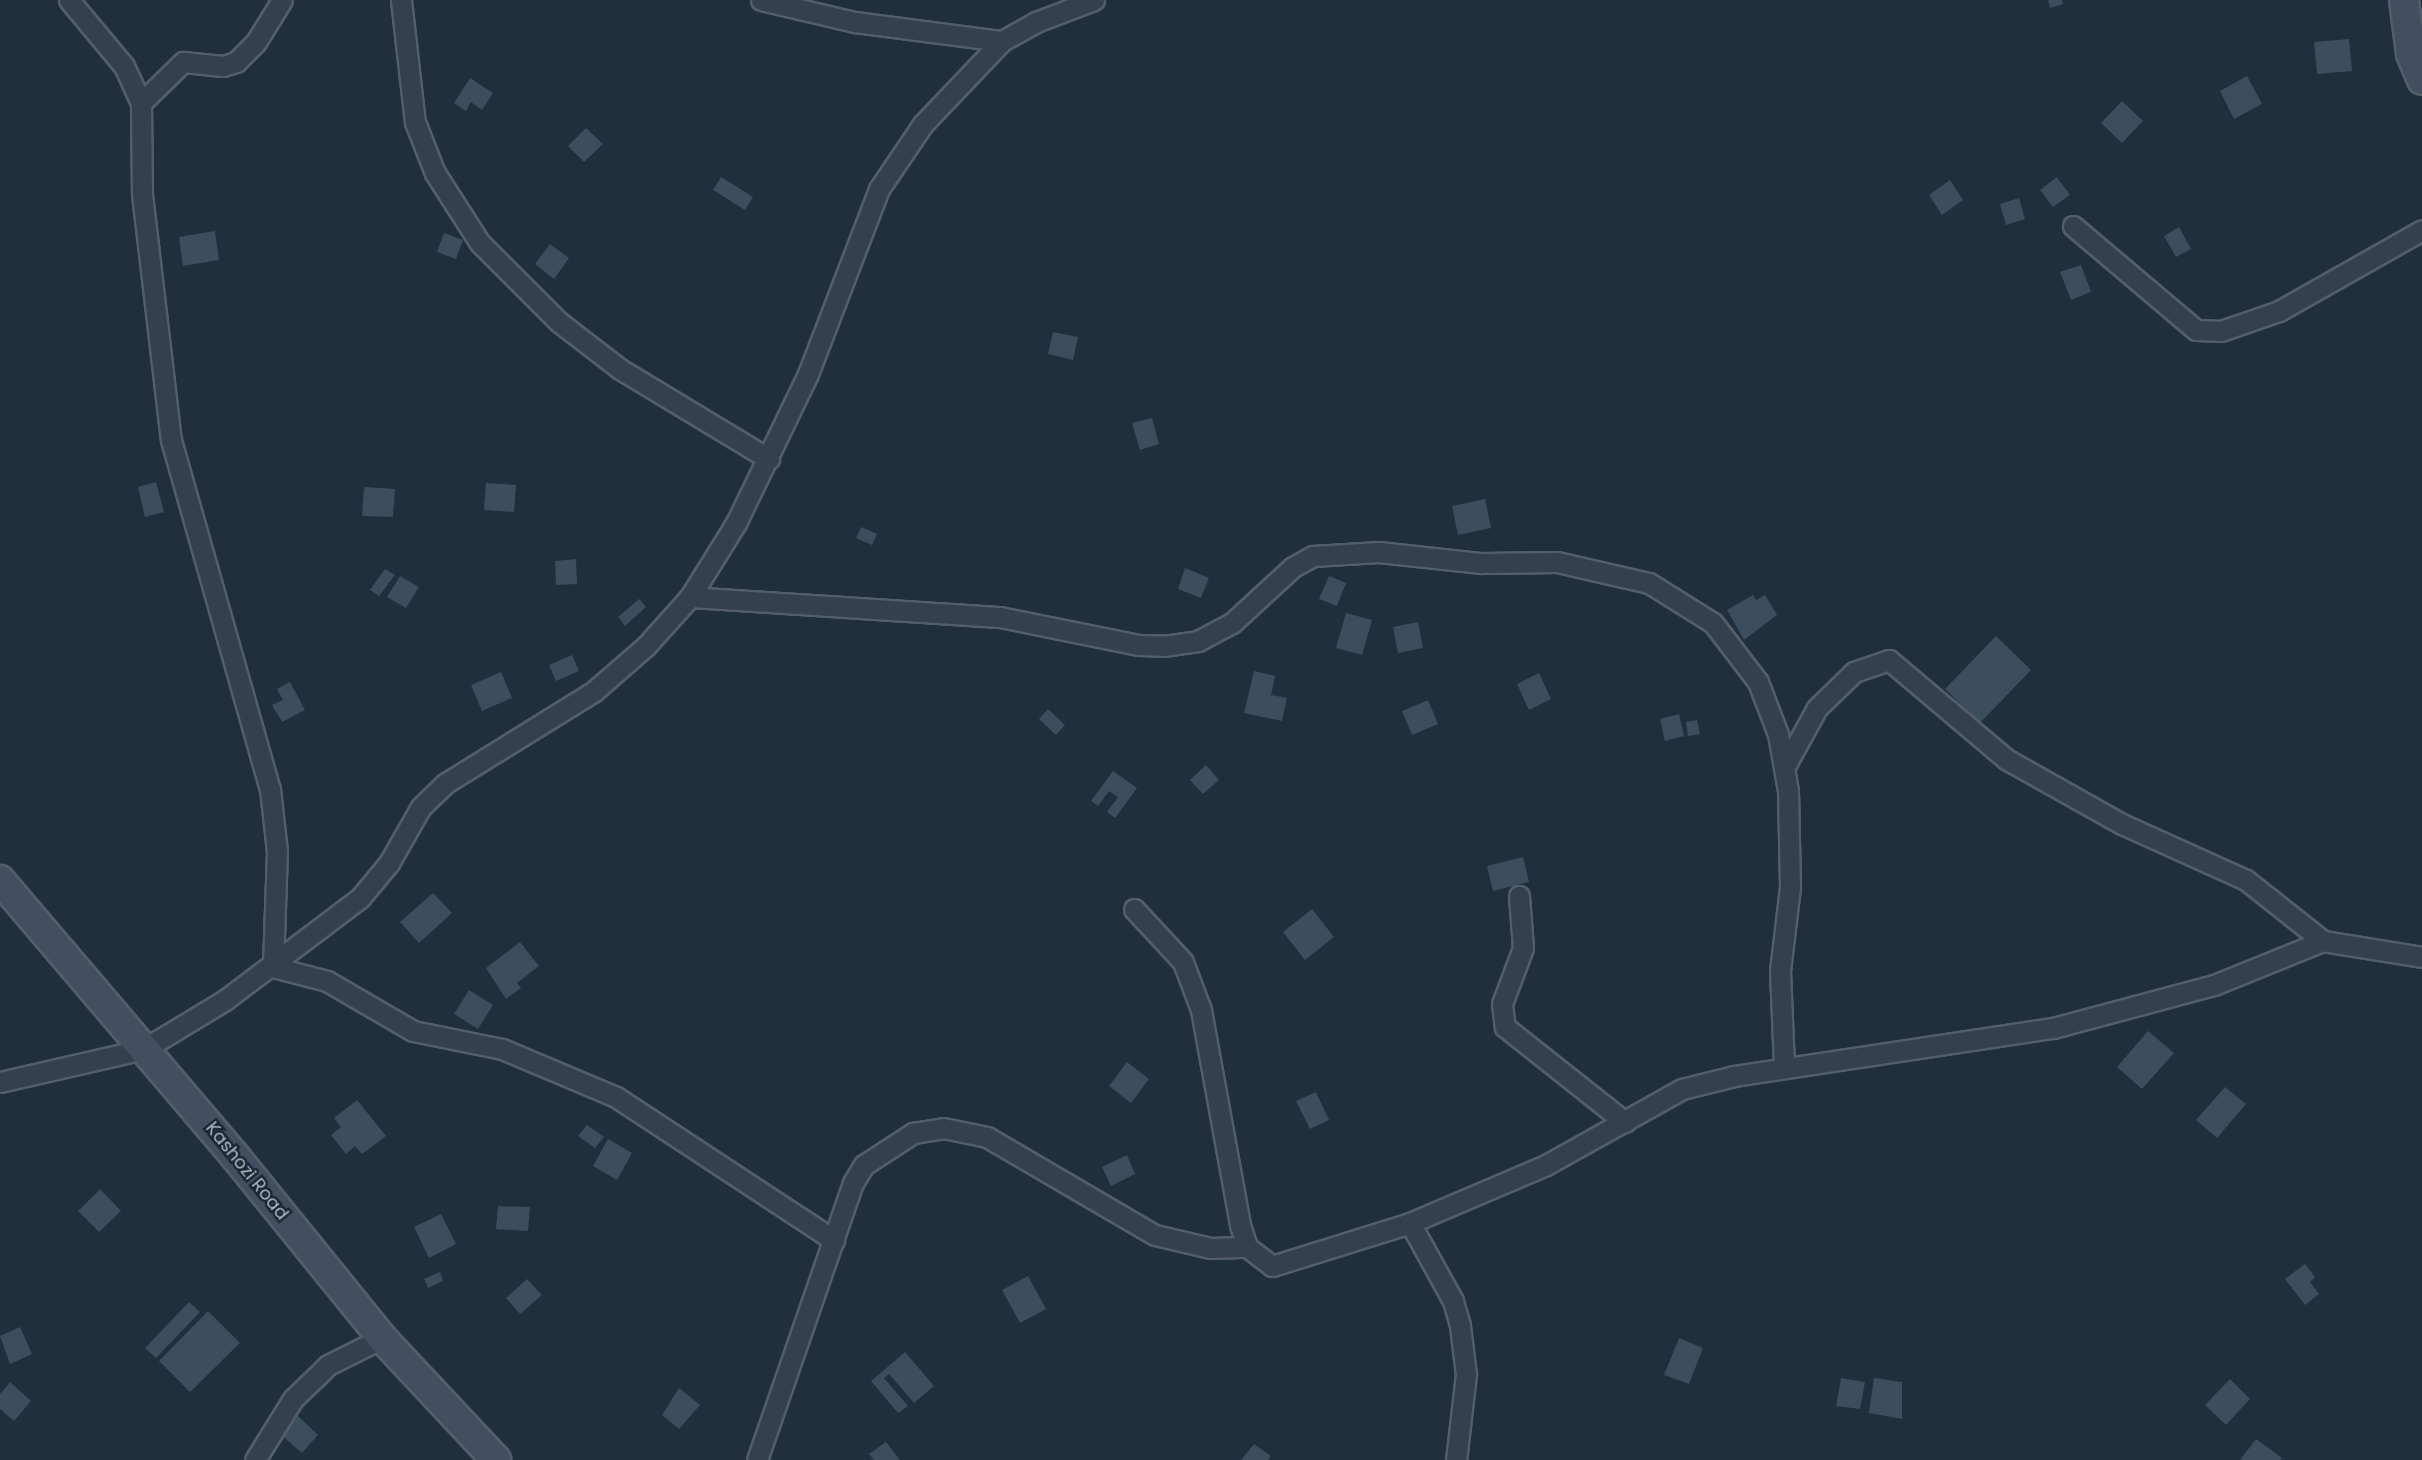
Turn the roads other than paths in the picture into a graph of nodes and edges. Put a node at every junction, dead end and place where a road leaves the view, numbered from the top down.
1 (69, 0) edge
2 (282, 0) edge
3 (401, 0) edge
4 (761, 0) edge
5 (1094, 0) edge
6 (2404, 0) edge
7 (1002, 41) junction
8 (2422, 80) edge
9 (141, 103) junction
10 (2073, 226) dead end
11 (2422, 230) edge
12 (769, 459) junction
13 (690, 597) junction
14 (1784, 768) junction
15 (0, 880) edge
16 (1520, 896) dead end
17 (1134, 909) dead end
18 (2323, 942) junction
19 (2422, 957) edge
20 (273, 967) junction
21 (144, 1049) junction
22 (1784, 1068) junction
23 (0, 1082) edge
24 (1625, 1122) junction
25 (1409, 1223) junction
26 (834, 1240) junction
27 (1247, 1247) junction
28 (382, 1338) junction
29 (255, 1460) edge
30 (496, 1460) edge
31 (757, 1460) edge
32 (1456, 1460) edge

1 - 9 street
2 - 9 street
3 - 12 street
4 - 7 street
5 - 7 street
6 - 8 main road
7 - 12 street
9 - 20 street
10 - 11 street
12 - 13 street
13 - 14 street
13 - 20 street
14 - 18 street
14 - 22 street
15 - 21 main road, Kashozi Road
16 - 24 street
17 - 27 street
18 - 19 street
18 - 22 street
20 - 21 street
20 - 26 street
21 - 23 street
21 - 28 main road, Kashozi Road
22 - 24 street
24 - 25 street
25 - 27 street
25 - 32 street
26 - 27 street
26 - 31 street
28 - 29 street
28 - 30 main road, Kashozi Road

